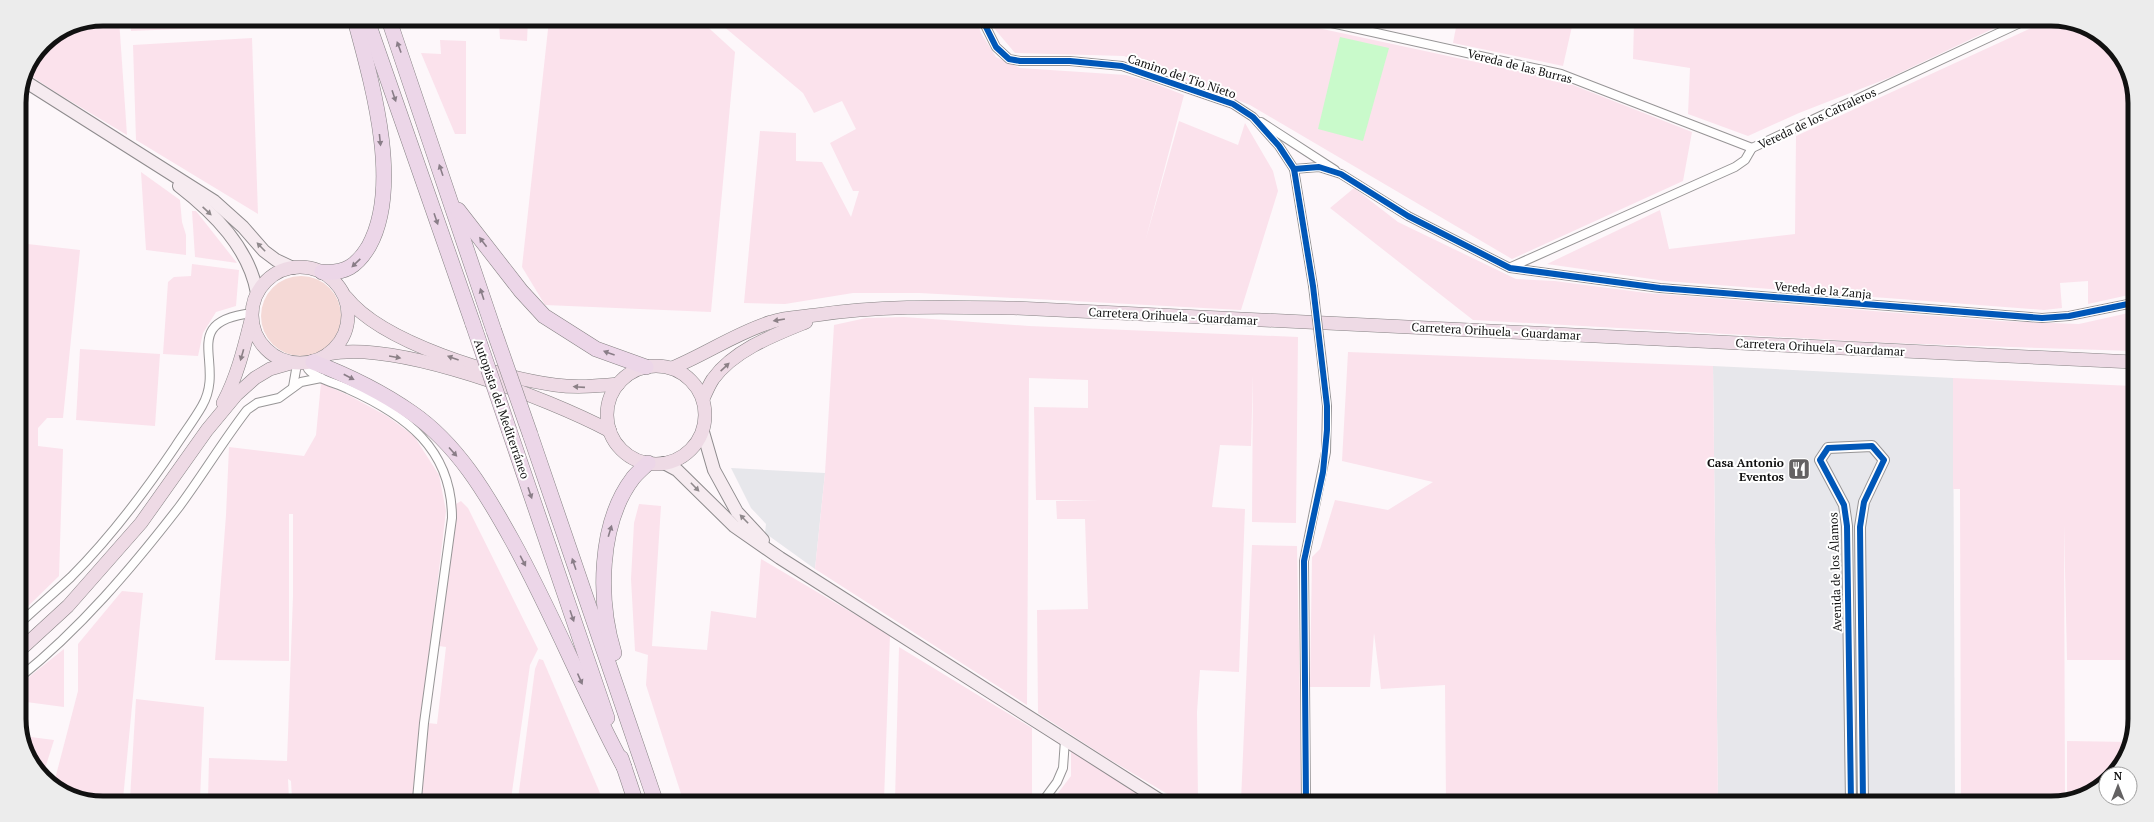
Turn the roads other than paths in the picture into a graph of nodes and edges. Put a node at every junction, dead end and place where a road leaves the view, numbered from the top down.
1 (358, 26) edge
2 (369, 26) edge
3 (391, 26) edge
4 (986, 26) edge
5 (1345, 26) edge
6 (2014, 26) edge
7 (29, 84) edge
8 (1253, 117) junction
9 (122, 143) junction
10 (1752, 148) junction
11 (1294, 169) junction
12 (1341, 174) junction
13 (451, 200) junction
14 (293, 268) junction
15 (1510, 268) junction
16 (322, 272) junction
17 (257, 293) junction
18 (343, 294) junction
19 (2128, 304) edge
20 (860, 308) junction
21 (252, 315) junction
22 (328, 354) junction
23 (2128, 362) edge
24 (303, 364) junction
25 (646, 367) junction
26 (672, 368) junction
27 (321, 378) junction
28 (301, 382) junction
29 (618, 384) junction
30 (293, 388) junction
31 (703, 399) junction
32 (207, 430) junction
33 (610, 432) junction
34 (703, 432) junction
35 (648, 463) junction
36 (664, 463) junction
37 (780, 558) junction
38 (26, 618) edge
39 (26, 645) edge
40 (26, 672) edge
41 (1065, 740) junction
42 (624, 767) junction
43 (417, 796) edge
44 (634, 796) edge
45 (655, 796) edge
46 (655, 796) edge
47 (1047, 796) edge
48 (1154, 796) edge
49 (1306, 796) edge
50 (1851, 796) edge
51 (1862, 796) edge

1 -> 16 highway
2 -> 42 highway, Autopista del Mediterráneo, bridge
13 -> 3 highway, Autopista del Mediterráneo
4 - 8 street, Camino del Tio Nieto
5 - 10 street, Vereda de las Burras
6 - 10 street, Vereda de los Catraleros
7 - 9 main road
8 - 11 street, Camino del Tio Nieto
8 - 12 street, Camino del Tio Nieto
14 -> 9 main road
9 -> 17 main road
10 - 15 street, Vereda de los Catraleros
11 - 12 street, Camino del Tio Nieto
11 - 49 street, Camino del Tio Nieto, bridge
12 - 15 street, Camino del Tio Nieto
25 -> 13 highway
45 -> 13 highway, Autopista del Mediterráneo, bridge
14 - 16 main road
14 - 17 main road
15 - 19 street, Vereda de la Zanja
16 - 18 main road
17 - 21 main road
18 - 22 main road
29 -> 18 main road
20 - 23 main road, Carretera Orihuela - Guardamar
20 -> 26 main road, Carretera Orihuela - Guardamar
31 -> 20 main road, Carretera Orihuela - Guardamar
21 - 24 main road
21 -> 32 main road
21 - 38 street
22 - 24 main road
22 -> 33 main road
24 - 27 street
24 - 28 street
24 - 30 street
24 - 32 main road
24 -> 42 highway
25 - 26 main road
25 - 29 main road
26 - 31 main road
27 - 28 street
27 - 43 street
28 - 30 street
29 - 33 main road
30 - 40 street
31 - 34 main road
32 - 39 main road
33 - 35 main road
34 - 36 main road
37 -> 34 main road
35 - 36 main road
46 -> 35 highway
36 -> 37 main road
37 - 41 main road
41 - 47 street
41 - 48 main road
42 - 44 highway, Autopista del Mediterráneo
50 - 51 street, Avenida de los Álamos

